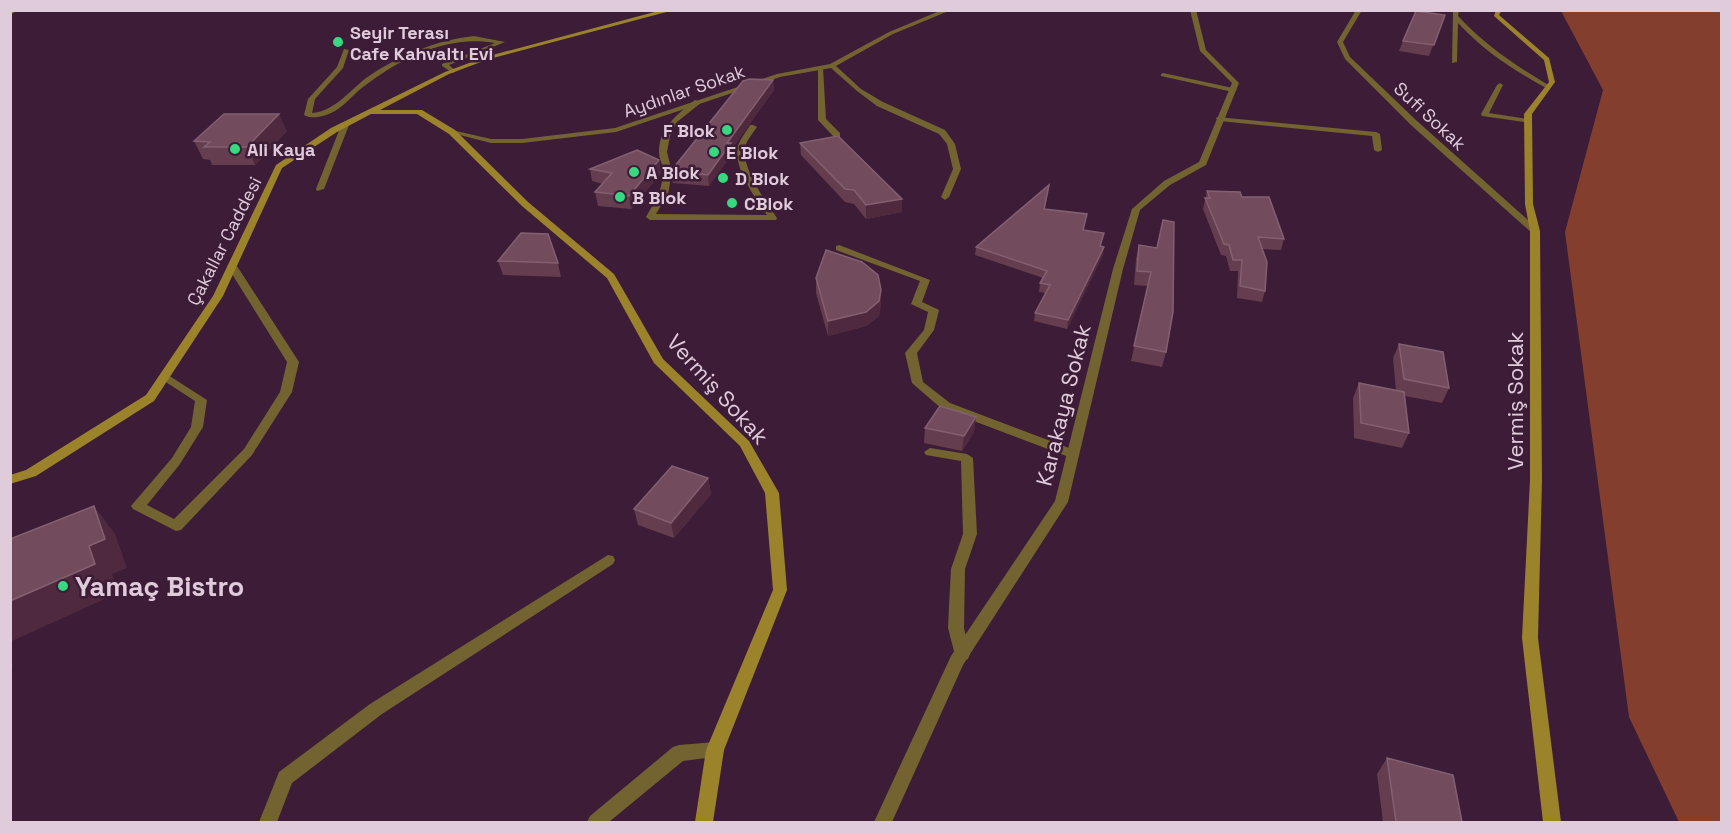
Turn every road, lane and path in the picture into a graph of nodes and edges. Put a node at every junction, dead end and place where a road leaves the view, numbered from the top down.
1 (16, 10) edge
2 (671, 10) edge
3 (948, 10) edge
4 (1193, 10) edge
5 (1359, 10) edge
6 (1499, 10) edge
7 (10, 13) edge
8 (1455, 13) edge
9 (346, 50) dead end
10 (1454, 62) dead end
11 (832, 66) junction
12 (820, 68) junction
13 (453, 71) junction
14 (1163, 75) dead end
15 (1500, 85) dead end
16 (1548, 87) junction
17 (1233, 90) junction
18 (698, 102) junction
19 (372, 112) junction
20 (1220, 119) junction
21 (1528, 122) junction
22 (345, 125) junction
23 (753, 127) dead end
24 (452, 132) junction
25 (837, 135) edge
26 (1378, 150) dead end
27 (320, 189) dead end
28 (945, 197) dead end
29 (1535, 231) junction
30 (839, 248) dead end
31 (232, 266) junction
32 (164, 377) junction
33 (930, 452) dead end
34 (1073, 454) junction
35 (10, 480) edge
36 (608, 560) dead end
37 (962, 654) junction
38 (715, 750) junction
39 (268, 822) edge
40 (596, 822) edge
41 (704, 822) edge
42 (883, 822) edge
43 (1552, 822) edge

1 - 7 street
2 - 13 street, Çakallar Caddesi
3 - 11 street, Aydınlar Sokak
4 - 17 street
5 - 29 street, Sufi Sokak
6 - 16 street
8 - 10 street
8 - 16 street
9 - 13 street
11 - 12 street, Aydınlar Sokak
11 - 28 street
12 - 18 street, Aydınlar Sokak
12 - 25 street
13 - 19 street, Çakallar Caddesi
14 - 17 street
15 - 21 street
16 - 21 street, Vermiş Sokak
17 - 20 street, Karakaya Sokak
18 - 23 street
18 - 24 street, Aydınlar Sokak
19 - 22 street, Çakallar Caddesi
19 - 24 street, Vermiş Sokak
20 - 26 street
20 - 34 street, Karakaya Sokak
21 - 29 street, Vermiş Sokak
22 - 27 street
22 - 31 street, Çakallar Caddesi
24 - 38 street, Vermiş Sokak
29 - 43 street, Vermiş Sokak
30 - 34 street
31 - 32 street, Çakallar Caddesi
31 - 32 street
32 - 35 street, Çakallar Caddesi
33 - 37 street
34 - 37 street, Karakaya Sokak
36 - 39 street
37 - 42 street, Karakaya Sokak
38 - 40 street
38 - 41 street, Vermiş Sokak

